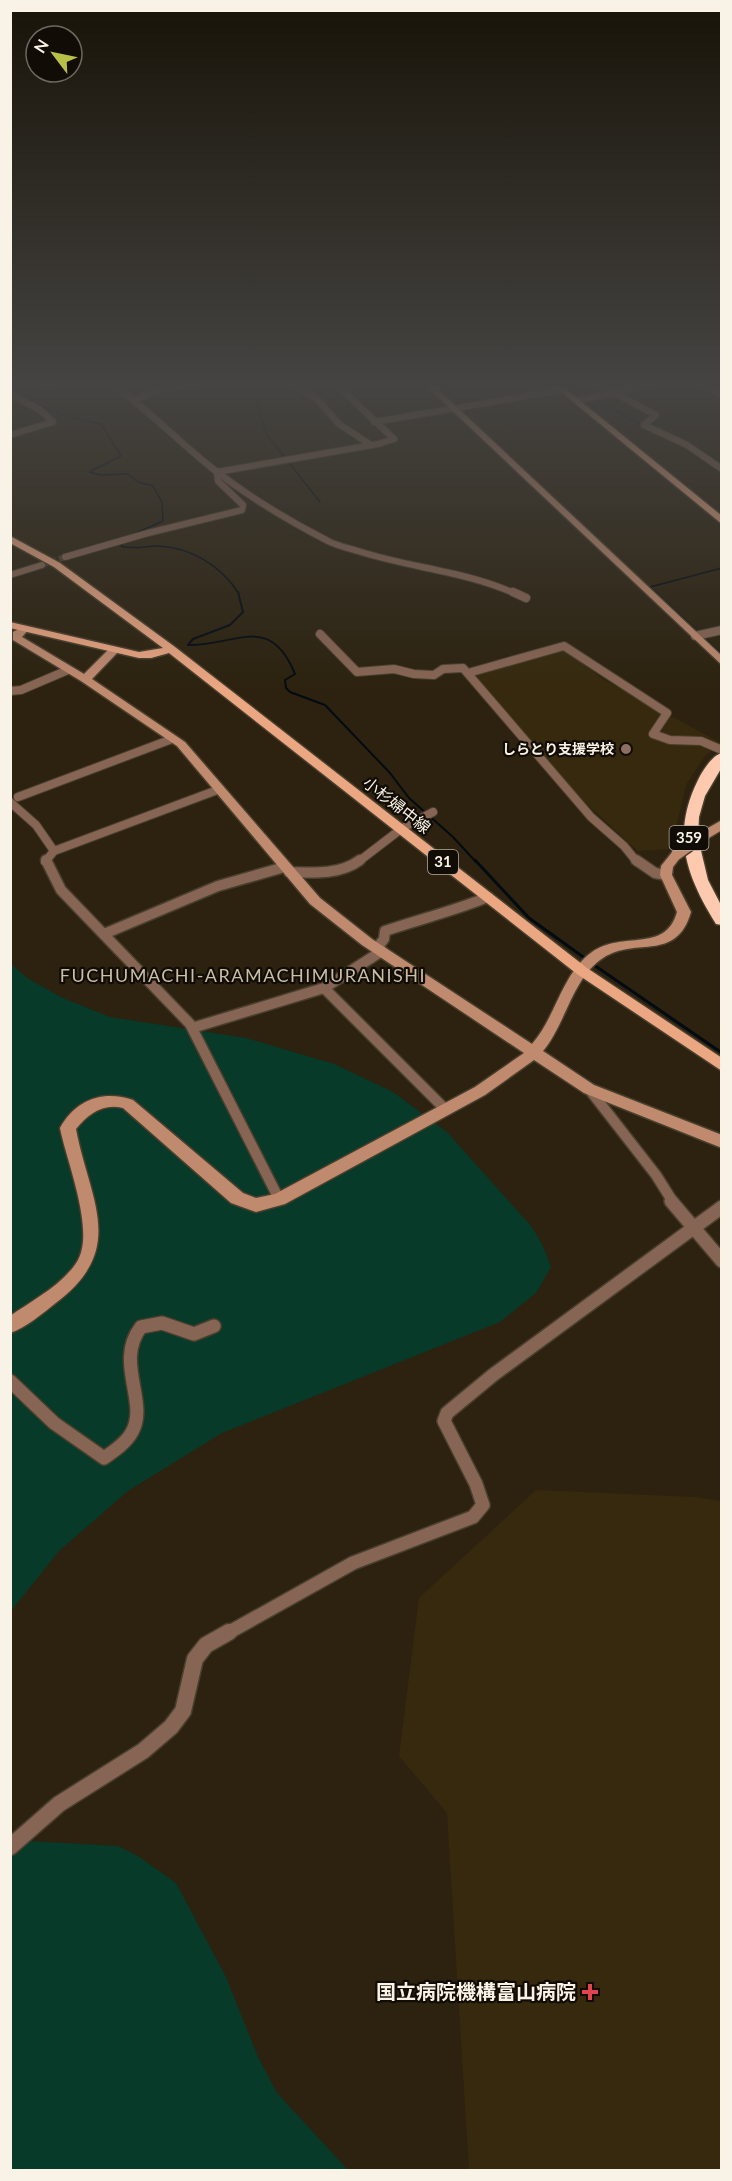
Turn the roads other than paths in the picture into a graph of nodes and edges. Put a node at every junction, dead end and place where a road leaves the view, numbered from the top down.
1 (220, 484) edge
2 (235, 484) edge
3 (534, 484) edge
4 (677, 484) edge
5 (722, 521) edge
6 (10, 539) edge
7 (65, 557) tunnel mouth
8 (42, 565) tunnel mouth
9 (10, 575) edge
10 (526, 598) dead end
11 (10, 625) edge
12 (24, 629) junction
13 (722, 630) edge
14 (320, 634) dead end
15 (695, 636) junction
16 (171, 649) junction
17 (114, 650) junction
18 (722, 662) edge
19 (68, 670) junction
20 (468, 673) junction
21 (85, 679) junction
22 (10, 691) edge
23 (172, 739) junction
24 (722, 750) edge
25 (722, 757) edge
26 (220, 789) junction
27 (14, 799) edge
28 (433, 812) dead end
29 (722, 824) edge
30 (401, 829) junction
31 (54, 851) junction
32 (285, 870) junction
33 (666, 875) junction
34 (488, 897) junction
35 (722, 920) edge
36 (104, 934) junction
37 (379, 950) junction
38 (582, 971) junction
39 (324, 988) junction
40 (192, 1028) junction
41 (534, 1053) junction
42 (722, 1066) edge
43 (590, 1089) junction
44 (446, 1110) junction
45 (722, 1142) edge
46 (279, 1199) junction
47 (722, 1207) edge
48 (693, 1228) junction
49 (722, 1261) edge
50 (10, 1326) edge
51 (214, 1326) dead end
52 (10, 1381) edge
53 (10, 1847) edge

1 - 7 street
2 - 10 street
3 - 15 street
4 - 5 main road
6 - 16 main road, 小杉婦中線 / 31
8 - 9 street
11 - 12 main road
12 - 17 main road
12 - 19 street
13 - 15 street
14 - 20 street
15 - 18 street
16 - 17 main road
16 - 30 main road, 小杉婦中線 / 31
17 - 21 street
19 - 21 street
19 - 22 street
20 - 24 street
20 - 33 street
21 - 23 street
23 - 26 street
23 - 27 street
25 - 35 highway, 359
26 - 31 street
26 - 32 street
27 - 31 street
28 - 30 street
29 - 33 street, bridge
30 - 32 street
30 - 34 main road, 小杉婦中線 / 31
31 - 36 street
32 - 36 street
32 - 37 street
33 - 38 street
34 - 37 street
34 - 38 main road, 小杉婦中線 / 31
36 - 40 street
37 - 39 street
37 - 41 street
38 - 41 street
38 - 42 main road, 小杉婦中線 / 31
39 - 40 street
39 - 44 street
40 - 46 street
41 - 43 street
41 - 44 street
43 - 45 street
43 - 48 street
44 - 46 street
46 - 50 street
47 - 48 street
48 - 49 street
48 - 53 street
51 - 52 street

